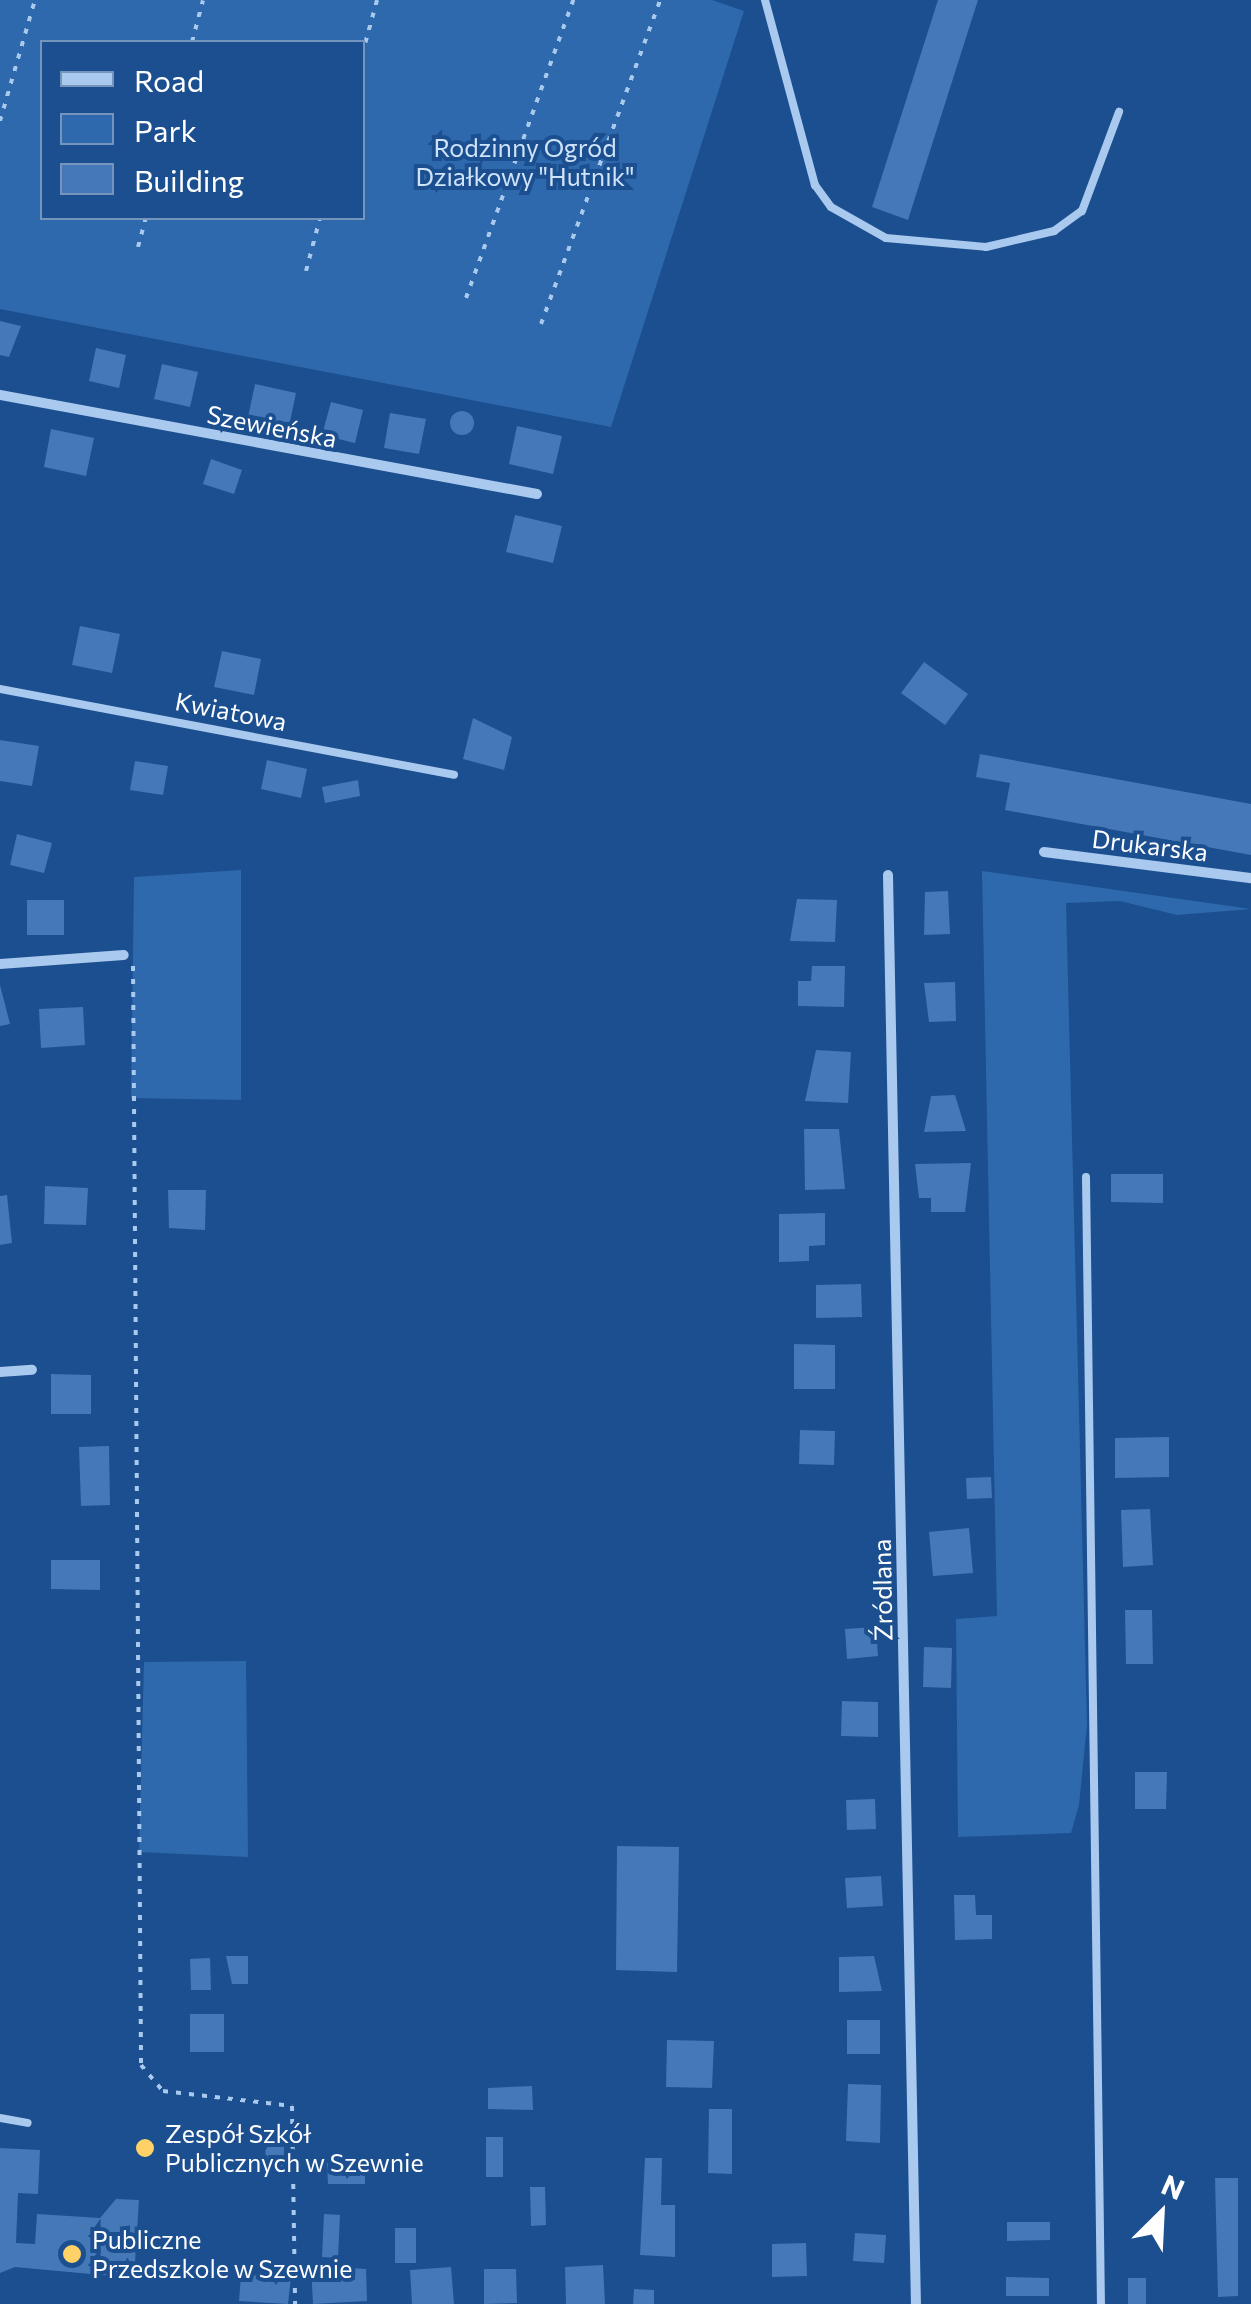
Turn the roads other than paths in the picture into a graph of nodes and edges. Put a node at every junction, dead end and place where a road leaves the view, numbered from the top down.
1 (765, 0) edge
2 (1119, 112) dead end
3 (0, 395) edge
4 (537, 494) dead end
5 (0, 688) edge
6 (454, 774) dead end
7 (1044, 852) dead end
8 (888, 875) dead end
9 (1251, 878) edge
10 (124, 955) road end
11 (0, 964) edge
12 (1086, 1177) dead end
13 (32, 1370) dead end
14 (0, 1372) edge
15 (0, 2118) edge
16 (28, 2123) dead end
17 (916, 2304) edge
18 (1101, 2304) edge

1 - 2 lane
3 - 4 street, Szewieńska
5 - 6 lane, Kwiatowa
7 - 9 street, Drukarska
8 - 17 street, Źródlana
10 - 11 street
12 - 18 lane
13 - 14 street
15 - 16 lane

